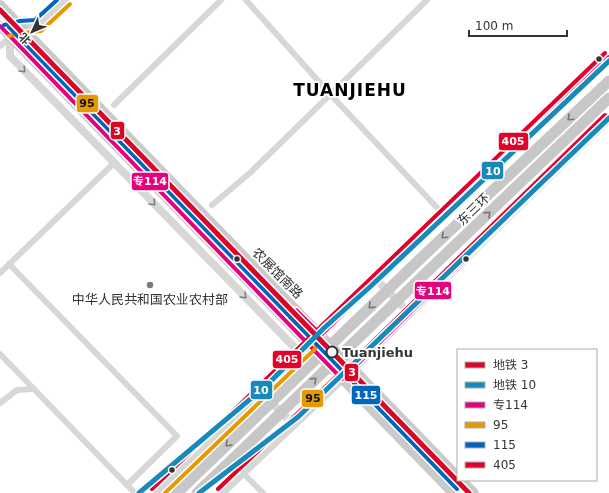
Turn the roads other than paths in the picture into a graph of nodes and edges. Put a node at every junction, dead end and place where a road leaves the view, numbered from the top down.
1 (66, 0) edge
2 (221, 0) edge
3 (246, 0) edge
4 (426, 0) edge
5 (0, 5) edge
6 (22, 27) junction
7 (4, 32) edge
8 (0, 46) edge
9 (609, 57) edge
10 (609, 76) edge
11 (609, 81) edge
12 (598, 92) junction
13 (330, 94) junction
14 (609, 98) edge
15 (114, 104) dead end
16 (609, 104) edge
17 (588, 118) junction
18 (609, 118) edge
19 (114, 163) junction
20 (212, 205) dead end
21 (444, 215) junction
22 (9, 264) junction
23 (0, 272) edge
24 (377, 280) junction
25 (409, 313) junction
26 (321, 335) junction
27 (307, 348) junction
28 (0, 354) edge
29 (353, 369) junction
30 (342, 379) junction
31 (34, 389) junction
32 (261, 392) junction
33 (0, 403) edge
34 (294, 425) junction
35 (243, 473) junction
36 (457, 476) edge
37 (462, 481) edge
38 (127, 485) junction
39 (135, 493) edge
40 (156, 493) edge
41 (177, 493) edge
42 (197, 493) edge
43 (222, 493) edge
44 (263, 493) edge
45 (452, 493) edge
46 (474, 493) edge

1 - 6 street
2 - 15 street
3 - 13 street
4 - 13 street
5 - 6 main road, 农展馆南路
6 - 7 street
6 - 26 main road, 农展馆南路
7 - 8 street
7 -> 19 street
7 - 27 main road
9 - 21 street
10 - 12 highway
11 - 12 highway
12 -> 41 highway, bridge
13 - 20 street
13 - 21 street
14 - 17 highway
16 - 17 highway
42 -> 17 highway, 东三环, bridge
18 - 25 street
19 - 22 street
19 -> 27 street
21 - 24 street
22 - 23 street
22 - 38 street
24 - 25 street
24 - 26 street
25 - 29 street
26 - 27 street
26 - 29 main road, 农展馆南路
27 - 30 main road
27 - 32 street
28 - 31 street
29 - 30 street
29 - 36 main road, 农展馆南路
30 - 34 street
30 - 45 main road
31 - 33 street
31 - 38 street
32 - 34 street
32 - 40 street
34 - 35 street
35 - 43 street
35 - 44 street
37 - 46 main road
38 - 39 street

